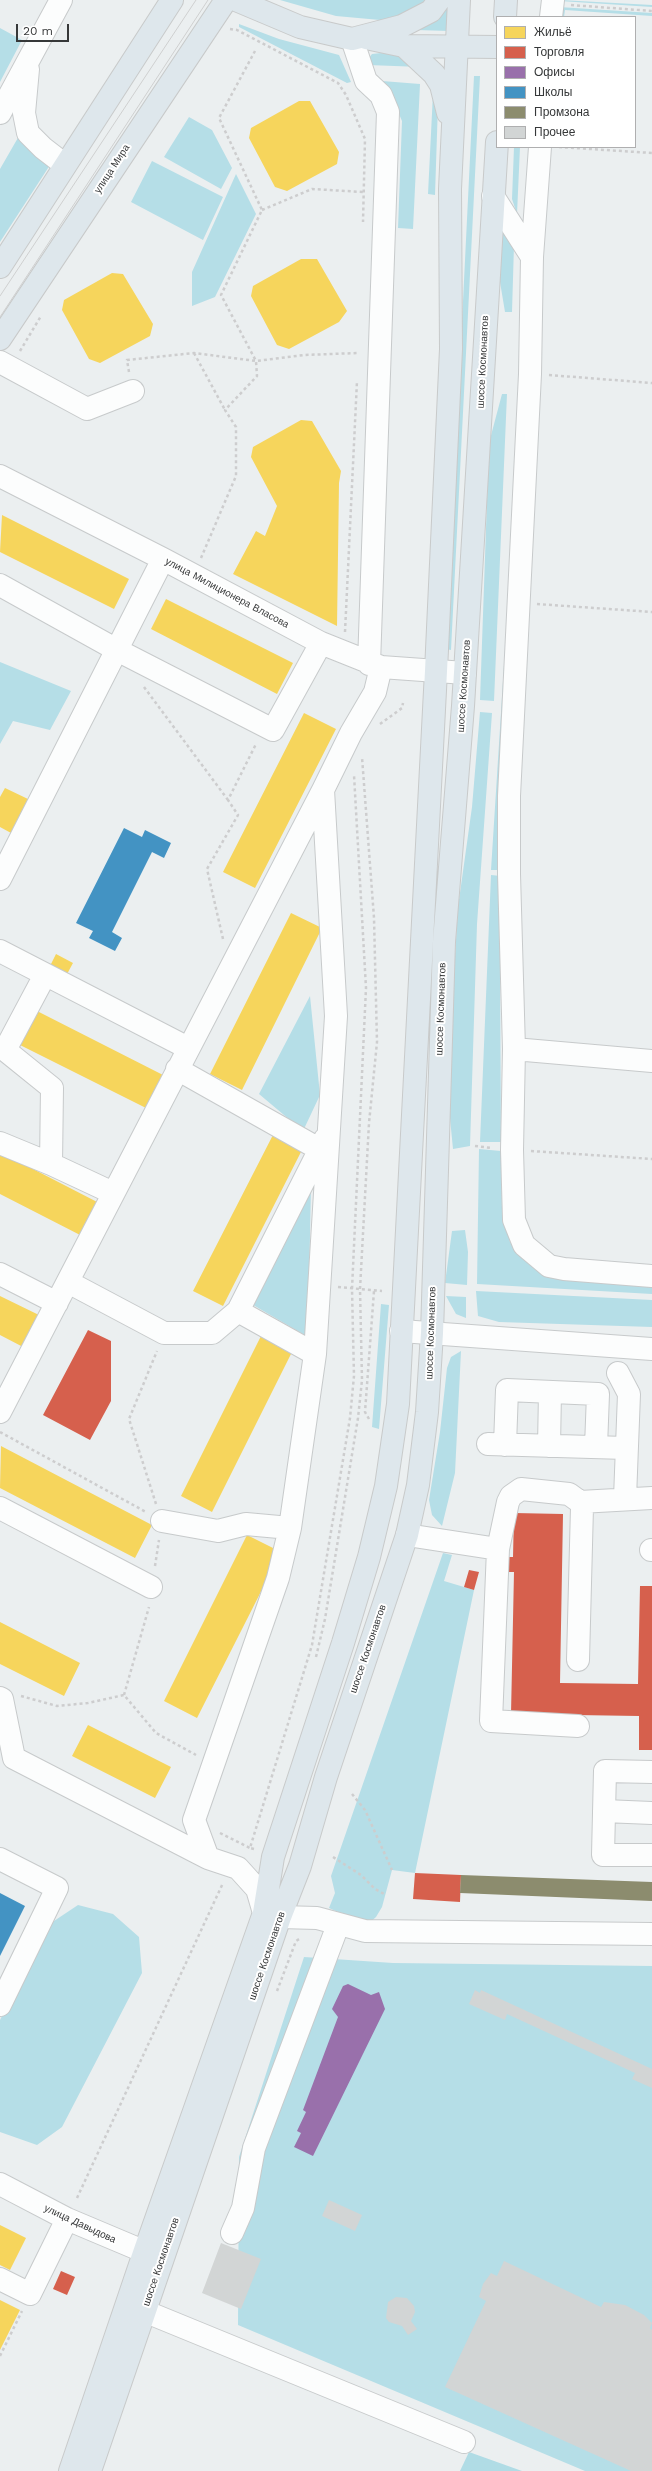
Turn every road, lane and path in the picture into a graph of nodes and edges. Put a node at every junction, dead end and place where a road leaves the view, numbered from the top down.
1 (61, 0) edge
2 (172, 0) edge
3 (226, 0) edge
4 (236, 0) edge
5 (439, 0) edge
6 (459, 0) edge
7 (506, 0) edge
8 (557, 7) edge
9 (652, 11) edge
10 (505, 16) edge
11 (237, 22) dead end
12 (357, 38) junction
13 (404, 46) junction
14 (458, 46) junction
15 (496, 47) edge
16 (255, 51) dead end
17 (28, 62) junction
18 (0, 113) edge
19 (453, 138) junction
20 (497, 148) edge
21 (540, 148) edge
22 (569, 148) edge
23 (652, 153) edge
24 (65, 165) junction
25 (364, 192) junction
26 (493, 196) junction
27 (262, 210) junction
28 (362, 223) dead end
29 (532, 257) junction
30 (0, 266) edge
31 (0, 339) edge
32 (359, 345) dead end
33 (194, 353) junction
34 (358, 353) junction
35 (256, 361) junction
36 (358, 361) dead end
37 (0, 362) edge
38 (530, 374) junction
39 (357, 376) dead end
40 (652, 383) edge
41 (133, 391) joint
42 (225, 410) junction
43 (2, 481) edge
44 (163, 559) junction
45 (199, 562) dead end
46 (0, 585) edge
47 (520, 603) junction
48 (652, 612) edge
49 (345, 635) dead end
50 (321, 643) junction
51 (117, 650) junction
52 (375, 666) junction
53 (436, 671) junction
54 (465, 673) junction
55 (140, 681) dead end
56 (404, 703) dead end
57 (378, 725) dead end
58 (265, 726) junction
59 (361, 748) dead end
60 (323, 790) junction
61 (228, 800) junction
62 (0, 878) edge
63 (0, 951) edge
64 (229, 969) junction
65 (45, 975) junction
66 (188, 1048) junction
67 (514, 1049) junction
68 (652, 1061) edge
69 (177, 1069) junction
70 (324, 1140) junction
71 (0, 1143) edge
72 (474, 1146) dead end
73 (512, 1150) junction
74 (652, 1159) edge
75 (50, 1164) junction
76 (113, 1193) junction
77 (0, 1274) edge
78 (652, 1276) edge
79 (68, 1282) junction
80 (360, 1289) junction
81 (374, 1291) junction
82 (382, 1292) dead end
83 (57, 1303) junction
84 (238, 1311) junction
85 (402, 1331) junction
86 (164, 1333) junction
87 (432, 1333) junction
88 (652, 1349) edge
89 (315, 1354) junction
90 (618, 1373) dead end
91 (550, 1392) junction
92 (0, 1412) edge
93 (369, 1419) dead end
94 (0, 1432) edge
95 (549, 1446) junction
96 (596, 1447) junction
97 (626, 1448) junction
98 (625, 1498) junction
99 (652, 1498) edge
100 (580, 1502) junction
101 (0, 1508) edge
102 (162, 1521) junction
103 (290, 1528) junction
104 (407, 1535) junction
105 (498, 1548) junction
106 (151, 1587) junction
107 (578, 1660) dead end
108 (314, 1663) dead end
109 (124, 1695) junction
110 (1, 1698) edge
111 (578, 1726) dead end
112 (203, 1759) dead end
113 (652, 1772) edge
114 (352, 1794) dead end
115 (604, 1811) junction
116 (652, 1814) edge
117 (194, 1820) junction
118 (250, 1848) dead end
119 (652, 1855) edge
120 (333, 1857) dead end
121 (208, 1858) junction
122 (0, 1859) edge
123 (231, 1866) junction
124 (392, 1870) dead end
125 (386, 1894) dead end
126 (272, 1915) junction
127 (338, 1925) junction
128 (652, 1934) edge
129 (0, 2005) edge
130 (0, 2184) edge
131 (78, 2198) dead end
132 (67, 2219) junction
133 (232, 2233) dead end
134 (153, 2256) junction
135 (0, 2279) edge
136 (30, 2294) junction
137 (144, 2311) junction
138 (0, 2356) edge
139 (464, 2442) dead end
140 (70, 2471) edge
141 (90, 2471) edge

1 - 17 street
2 - 24 main road
3 - 31 main road, улица Мира
4 - 12 main road
5 - 12 main road
6 - 14 main road, шоссе Космонавтов
7 - 10 main road
8 - 9 path
11 - 25 path
12 - 13 main road
12 - 52 street
13 - 14 main road
13 - 19 main road
14 - 15 main road
14 - 19 main road, шоссе Космонавтов
16 - 27 path
17 - 18 street
17 - 24 street
19 - 53 main road, шоссе Космонавтов
20 - 26 main road, шоссе Космонавтов
21 - 29 street
22 - 23 path
24 - 30 main road
25 - 27 path
25 - 28 path
26 - 29 street
26 - 54 main road, шоссе Космонавтов
27 - 35 path
29 - 38 street
32 - 34 path
33 - 35 path
33 - 41 path
33 - 42 path
34 - 35 path
34 - 36 path
35 - 42 path
37 - 41 street
38 - 40 path
38 - 47 street
39 - 49 path
42 - 45 path
43 - 44 street, улица Милиционера Власова
44 - 50 street, улица Милиционера Власова
44 - 51 street
46 - 51 street
47 - 48 path
47 - 67 street
50 - 52 street, улица Милиционера Власова
50 - 58 street
51 - 58 street
51 - 62 street
52 - 53 street, улица Милиционера Власова
52 - 60 street
53 - 54 street, улица Милиционера Власова
53 - 85 main road, шоссе Космонавтов
54 - 87 main road, шоссе Космонавтов
55 - 61 path
56 - 57 path
58 - 61 path
59 - 80 path
60 - 64 street
60 - 70 street
61 - 64 path
63 - 65 street
64 - 66 street
65 - 66 street
65 - 75 street
66 - 69 street
67 - 68 street
67 - 73 street
69 - 70 street
69 - 76 street
70 - 84 street
70 - 89 street
71 - 75 street
72 - 73 path
73 - 74 path
73 - 78 street
75 - 76 street
76 - 79 street
77 - 83 street
79 - 83 street
79 - 86 street
80 - 81 path
80 - 108 path
81 - 82 path
81 - 93 path
83 - 92 street
84 - 86 street
84 - 89 street
85 - 87 street
85 - 126 main road, шоссе Космонавтов
86 - 102 path
87 - 88 street
87 - 104 main road, шоссе Космонавтов
89 - 103 street
90 - 97 street
91 - 95 street
91 - 95 street
91 - 96 street
94 - 102 path
95 - 96 street
96 - 97 street
97 - 98 street
98 - 99 street
98 - 100 street
100 - 105 street
100 - 107 street
101 - 106 street
102 - 103 street
102 - 106 path
103 - 117 street
104 - 105 street
104 - 126 main road, шоссе Космонавтов
105 - 111 street
106 - 109 path
109 - 110 path
109 - 112 path
110 - 121 street, шоссе Космонавтов
113 - 115 street
114 - 124 path
115 - 116 street
115 - 119 street
117 - 118 path
117 - 121 street
120 - 125 path
121 - 123 street, шоссе Космонавтов
122 - 129 street
123 - 126 street, шоссе Космонавтов
123 - 131 path
126 - 127 street
126 - 134 main road, шоссе Космонавтов
127 - 128 street
127 - 133 street
130 - 132 street, улица Давыдова
132 - 134 street, улица Давыдова
132 - 136 street
134 - 137 main road, шоссе Космонавтов
134 - 140 main road, шоссе Космонавтов
135 - 136 street
136 - 138 path
137 - 139 street
137 - 141 main road, шоссе Космонавтов

